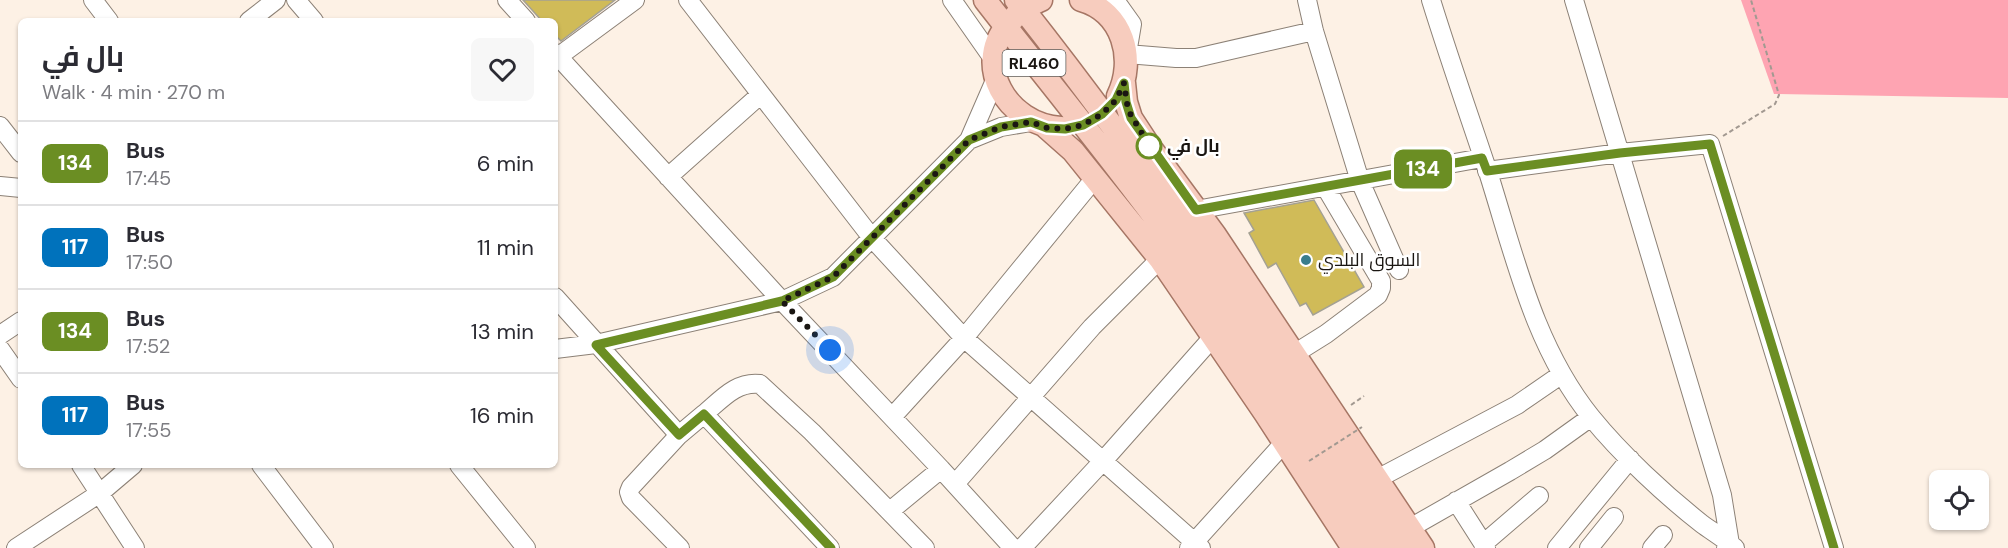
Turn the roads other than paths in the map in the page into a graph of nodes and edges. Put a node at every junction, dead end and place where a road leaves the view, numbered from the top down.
1 (93, 0) edge
2 (276, 0) edge
3 (296, 0) edge
4 (507, 0) edge
5 (635, 0) edge
6 (688, 0) edge
7 (952, 0) edge
8 (985, 0) edge
9 (1307, 0) edge
10 (1575, 0) edge
11 (1085, 1) edge
12 (1436, 1) edge
13 (1026, 3) edge
14 (107, 18) edge
15 (253, 18) edge
16 (311, 18) edge
17 (523, 18) edge
18 (1005, 26) junction
19 (1314, 31) junction
20 (1127, 54) junction
21 (558, 55) edge
22 (558, 58) edge
23 (995, 69) junction
24 (1124, 83) junction
25 (760, 95) junction
26 (1093, 120) junction
27 (1039, 125) junction
28 (0, 126) edge
29 (969, 140) junction
30 (18, 149) edge
31 (1620, 153) junction
32 (1485, 165) junction
33 (668, 177) junction
34 (1095, 178) junction
35 (1360, 181) junction
36 (0, 186) edge
37 (18, 188) edge
38 (1326, 188) junction
39 (1196, 210) junction
40 (872, 238) junction
41 (1160, 260) junction
42 (1398, 270) dead end
43 (558, 301) edge
44 (782, 301) junction
45 (18, 323) edge
46 (0, 335) edge
47 (1213, 337) junction
48 (963, 338) junction
49 (596, 345) junction
50 (558, 349) edge
51 (0, 350) edge
52 (1294, 354) junction
53 (1562, 374) junction
54 (18, 375) edge
55 (1032, 398) junction
56 (704, 414) junction
57 (893, 416) junction
58 (1591, 417) junction
59 (679, 435) junction
60 (1284, 443) junction
61 (1630, 459) junction
62 (1103, 461) junction
63 (83, 468) edge
64 (129, 468) edge
65 (263, 468) edge
66 (461, 468) edge
67 (942, 469) junction
68 (1377, 478) junction
69 (956, 484) junction
70 (100, 493) junction
71 (1539, 496) dead end
72 (1456, 501) junction
73 (890, 511) junction
74 (1614, 517) dead end
75 (1410, 528) junction
76 (1195, 546) edge
77 (1485, 546) edge
78 (1730, 546) edge
79 (16, 548) edge
80 (135, 548) edge
81 (324, 548) edge
82 (525, 548) edge
83 (680, 548) edge
84 (831, 548) edge
85 (925, 548) edge
86 (1013, 548) edge
87 (1022, 548) edge
88 (1353, 548) edge
89 (1377, 548) edge
90 (1400, 548) edge
91 (1423, 548) edge
92 (1557, 548) edge
93 (1589, 548) edge
94 (1834, 548) edge

1 - 14 street
2 - 15 street
3 - 16 street
4 - 17 street
5 - 21 street
6 - 25 street
7 - 23 street
8 - 18 main road, RL460
9 - 19 street
10 - 31 street
11 - 20 main road
12 - 32 street
13 - 18 main road
13 - 26 main road, RL460
18 - 23 main road
18 - 26 main road, RL460
19 - 20 street
19 - 35 street
20 - 24 main road
22 - 33 street
23 - 27 main road
23 - 29 street
24 - 26 main road
24 - 39 main road
25 - 33 street
25 - 40 street
26 - 27 main road
26 - 89 main road
26 - 90 main road
27 - 29 street
27 - 34 main road
28 - 30 street
29 - 40 street
31 - 32 street
31 - 78 street
31 - 94 street
32 - 35 street
32 - 53 street
33 - 44 street
34 - 41 main road
34 - 48 street
35 - 38 street
35 - 42 street
36 - 37 street
38 - 39 street
38 - 52 street
39 - 52 main road
40 - 44 street
40 - 48 street
41 - 47 main road
41 - 55 street
43 - 49 street
44 - 49 street
44 - 57 street
45 - 46 street
47 - 60 main road
47 - 62 street
48 - 55 street
48 - 57 street
49 - 50 street
49 - 59 street
51 - 54 street
52 - 68 main road
53 - 58 street
53 - 68 street
55 - 62 street
55 - 69 street
56 - 59 street
56 - 73 street
56 - 84 street
57 - 67 street
58 - 61 street
58 - 72 street
59 - 83 street
60 - 76 street
60 - 88 main road
61 - 78 street
61 - 92 street
62 - 76 street
62 - 87 street
63 - 70 street
64 - 70 street
65 - 81 street
66 - 82 street
67 - 69 street
67 - 73 street
68 - 75 main road
69 - 86 street
70 - 79 street
70 - 80 street
71 - 77 street
72 - 75 street
72 - 77 street
73 - 85 street
74 - 93 street
75 - 91 main road

